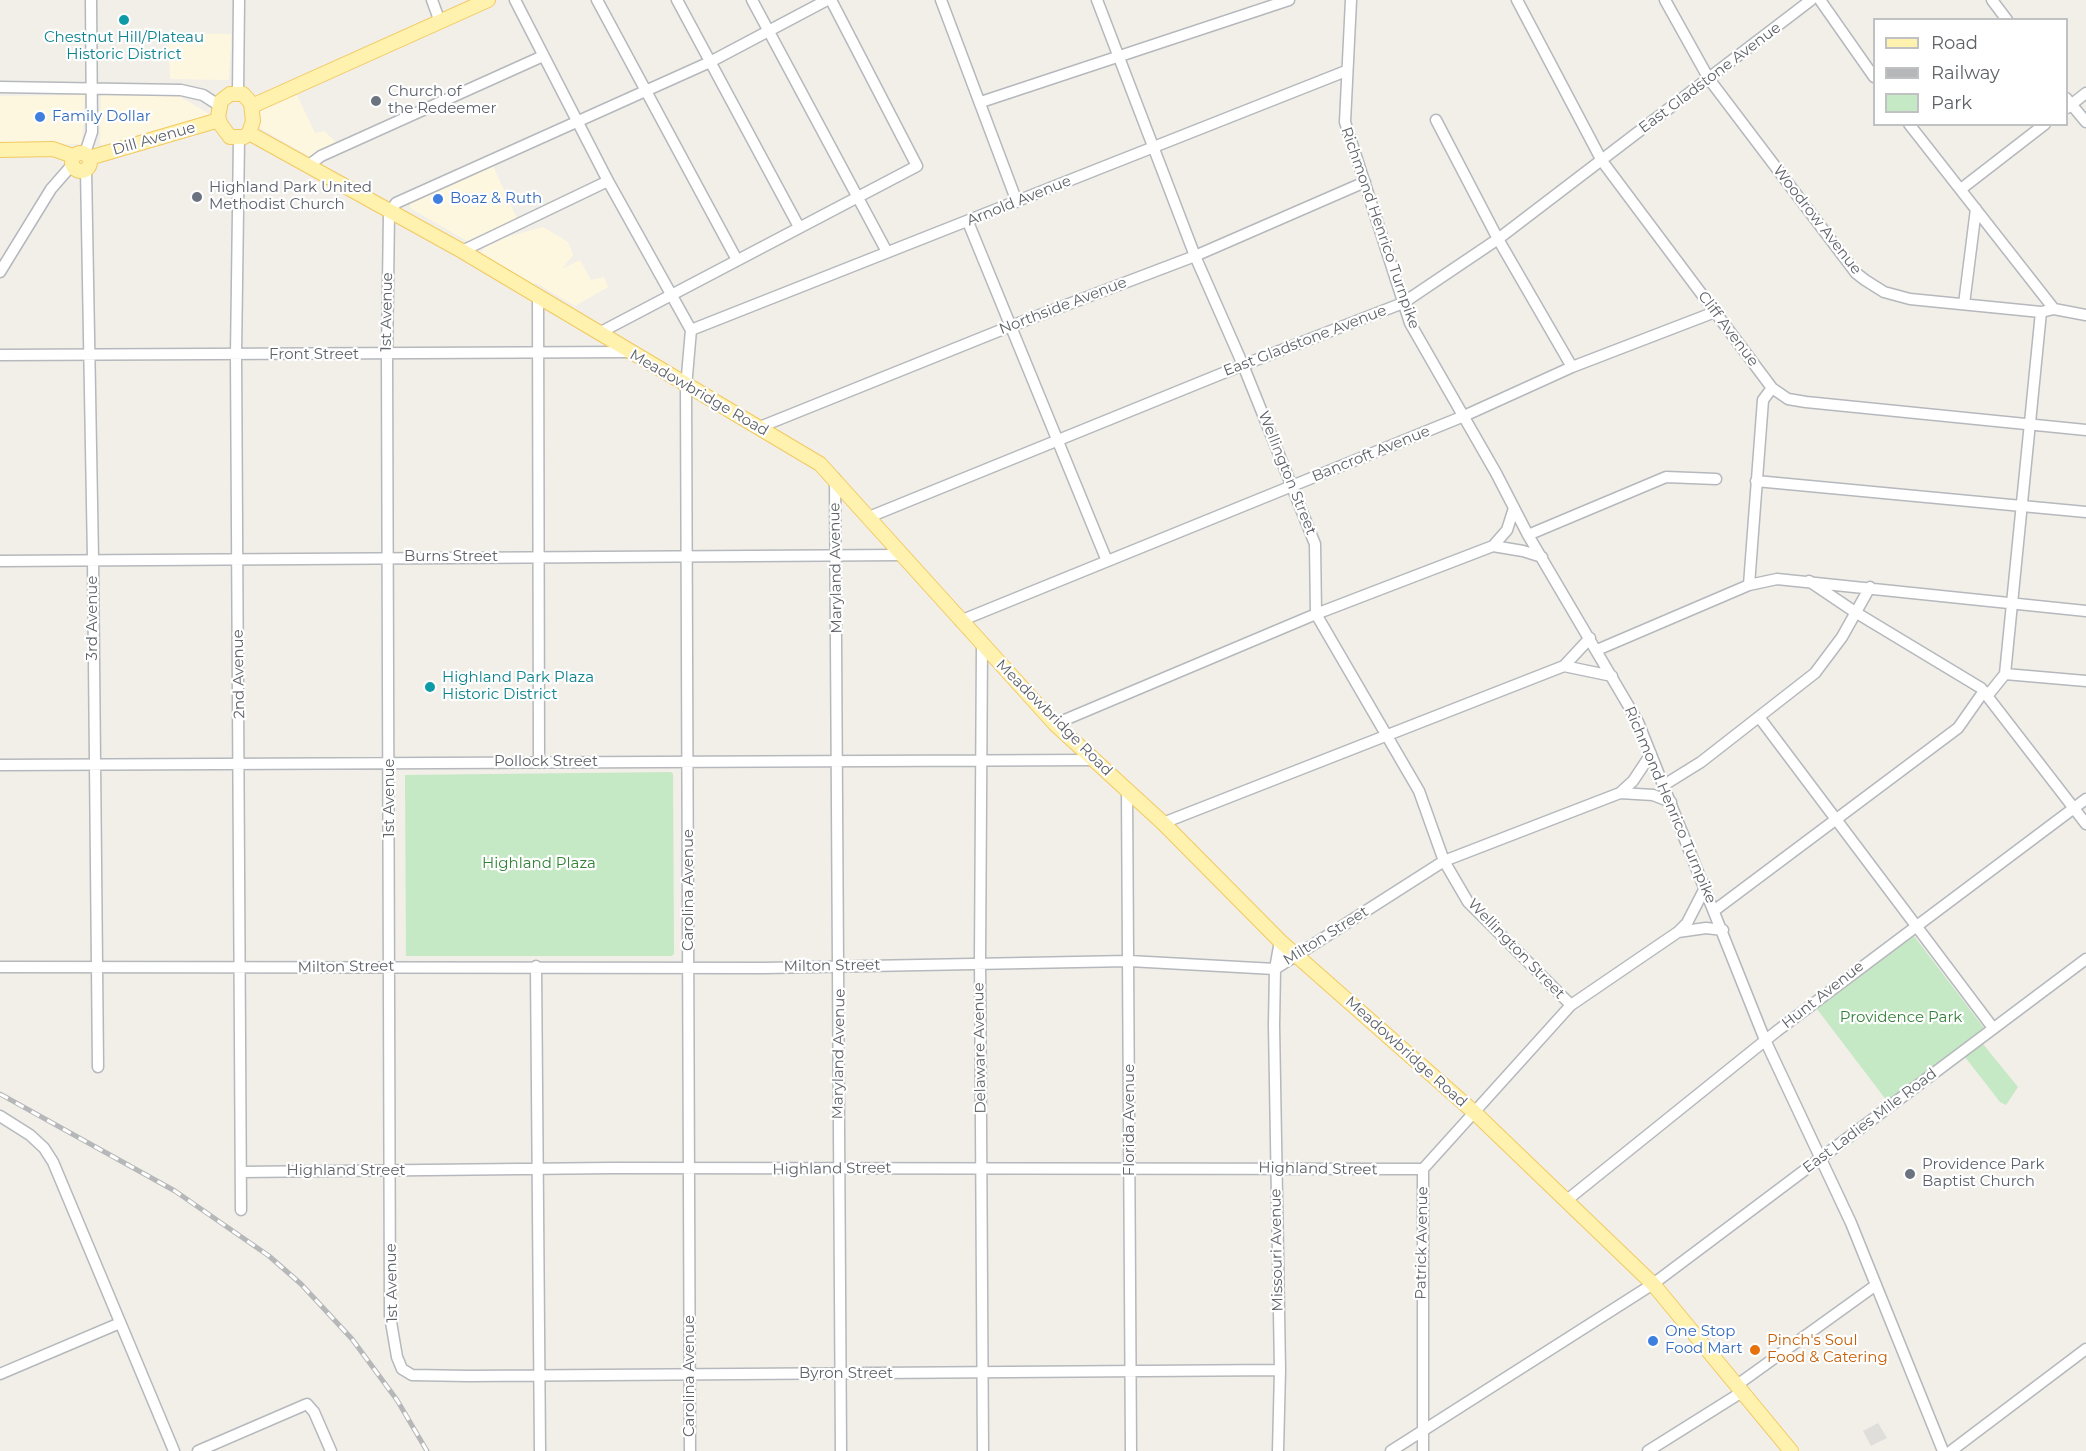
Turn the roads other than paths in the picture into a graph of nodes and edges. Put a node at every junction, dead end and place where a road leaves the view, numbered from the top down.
1 (91, 0) edge
2 (239, 0) edge
3 (432, 0) edge
4 (488, 0) edge
5 (515, 0) edge
6 (597, 0) edge
7 (676, 0) edge
8 (752, 0) edge
9 (829, 0) edge
10 (941, 0) edge
11 (1097, 0) edge
12 (1289, 0) edge
13 (1351, 0) edge
14 (1517, 0) edge
15 (1665, 0) edge
16 (1811, 0) edge
17 (1820, 0) edge
18 (1992, 0) edge
19 (2006, 18) edge
20 (440, 22) junction
21 (768, 31) junction
22 (1119, 55) junction
23 (543, 56) junction
24 (710, 62) junction
25 (1346, 71) junction
26 (1873, 74) edge
27 (1708, 79) junction
28 (0, 87) edge
29 (92, 89) junction
30 (645, 90) junction
31 (238, 93) junction
32 (2086, 93) edge
33 (981, 102) junction
34 (2068, 103) edge
35 (252, 106) junction
36 (219, 113) junction
37 (578, 120) junction
38 (1436, 120) dead end
39 (2086, 122) edge
40 (1911, 126) edge
41 (2042, 126) edge
42 (244, 135) junction
43 (1154, 148) junction
44 (0, 150) edge
45 (81, 160) junction
46 (1602, 161) junction
47 (309, 165) junction
48 (608, 182) junction
49 (1365, 182) junction
50 (1961, 189) junction
51 (857, 198) junction
52 (1017, 202) junction
53 (1976, 209) junction
54 (389, 213) junction
55 (968, 222) junction
56 (800, 227) junction
57 (1498, 239) junction
58 (462, 251) junction
59 (887, 252) junction
60 (1195, 256) junction
61 (737, 260) junction
62 (0, 272) edge
63 (673, 296) junction
64 (538, 297) junction
65 (1403, 303) junction
66 (1964, 304) junction
67 (2054, 309) junction
68 (1715, 312) junction
69 (2041, 312) junction
70 (2086, 315) edge
71 (1011, 326) junction
72 (691, 330) junction
73 (598, 333) junction
74 (628, 352) junction
75 (537, 353) junction
76 (0, 355) edge
77 (90, 355) junction
78 (236, 355) junction
79 (387, 355) junction
80 (1243, 364) junction
81 (1572, 367) junction
82 (686, 387) junction
83 (1772, 388) junction
84 (1464, 416) junction
85 (2028, 424) junction
86 (760, 427) junction
87 (2086, 430) edge
88 (1057, 441) junction
89 (835, 478) junction
90 (1716, 479) dead end
91 (1756, 481) junction
92 (1292, 486) junction
93 (2020, 505) junction
94 (1514, 508) junction
95 (2086, 512) edge
96 (869, 517) junction
97 (1528, 535) junction
98 (1493, 546) junction
99 (836, 555) junction
100 (902, 555) junction
101 (538, 556) junction
102 (686, 557) junction
103 (1542, 557) junction
104 (237, 558) junction
105 (388, 558) junction
106 (93, 560) junction
107 (0, 561) edge
108 (1107, 561) junction
109 (1808, 580) junction
110 (1749, 585) junction
111 (1870, 587) junction
112 (2011, 603) junction
113 (2086, 611) edge
114 (1855, 612) junction
115 (1316, 614) junction
116 (960, 621) junction
117 (1590, 638) junction
118 (982, 645) junction
119 (1597, 650) junction
120 (1564, 666) junction
121 (2005, 674) junction
122 (1612, 676) junction
123 (2086, 681) edge
124 (1986, 693) junction
125 (1758, 717) junction
126 (1055, 723) junction
127 (1389, 735) junction
128 (1652, 754) junction
129 (982, 759) junction
130 (1092, 760) junction
131 (240, 762) junction
132 (539, 762) junction
133 (689, 762) junction
134 (838, 762) junction
135 (390, 763) junction
136 (0, 765) edge
137 (94, 765) junction
138 (1664, 785) junction
139 (1128, 789) junction
140 (1620, 793) junction
141 (2086, 799) edge
142 (1671, 802) junction
143 (2074, 807) junction
144 (1837, 819) junction
145 (1163, 823) junction
146 (2086, 824) edge
147 (1444, 861) junction
148 (1706, 886) junction
149 (1715, 910) junction
150 (1916, 924) junction
151 (1723, 930) junction
152 (1678, 932) junction
153 (1280, 941) junction
154 (1298, 956) junction
155 (2086, 958) edge
156 (1129, 961) junction
157 (980, 962) junction
158 (536, 966) junction
159 (689, 966) junction
160 (839, 966) junction
161 (0, 967) edge
162 (390, 967) junction
163 (239, 968) junction
164 (95, 969) junction
165 (1275, 969) junction
166 (1571, 1005) junction
167 (1994, 1028) junction
168 (1766, 1040) junction
169 (98, 1067) dead end
170 (1474, 1113) junction
171 (0, 1116) edge
172 (1819, 1159) junction
173 (982, 1167) junction
174 (837, 1168) junction
175 (1130, 1168) junction
176 (1275, 1168) junction
177 (1423, 1169) junction
178 (538, 1170) junction
179 (690, 1170) junction
180 (392, 1171) junction
181 (241, 1172) junction
182 (1567, 1200) junction
183 (241, 1210) dead end
184 (1653, 1284) junction
185 (1876, 1285) junction
186 (120, 1323) junction
187 (2086, 1349) edge
188 (1280, 1370) junction
189 (982, 1372) junction
190 (1129, 1372) junction
191 (0, 1374) edge
192 (690, 1374) junction
193 (841, 1374) junction
194 (412, 1375) joint
195 (540, 1377) junction
196 (1740, 1388) junction
197 (1423, 1432) junction
198 (174, 1451) edge
199 (198, 1451) edge
200 (331, 1451) edge
201 (540, 1451) edge
202 (690, 1451) edge
203 (841, 1451) edge
204 (983, 1451) edge
205 (1131, 1451) edge
206 (1278, 1451) edge
207 (1391, 1451) edge
208 (1423, 1451) edge
209 (1648, 1451) edge
210 (1791, 1451) edge
211 (1943, 1451) edge
212 (1951, 1451) edge

1 - 29 street, 3rd Avenue
2 - 31 street
3 - 20 street
4 - 20 main road
5 - 23 street
6 - 30 street
7 - 24 street
8 - 21 street
9 - 21 street
9 - 51 street
10 - 33 street
11 - 22 street, Wellington Street
12 - 22 street
13 - 25 street, Richmond Henrico Turnpike
14 - 46 street, Cliff Avenue
15 - 27 street, Woodrow Avenue
16 - 27 street, East Gladstone Avenue
17 - 26 street
18 - 19 street
20 - 35 main road
21 - 24 street
21 - 51 street
22 - 33 street
22 - 43 street, Wellington Street
23 - 37 street
23 - 47 street
24 - 30 street
24 - 56 street
25 - 43 street, Arnold Avenue
25 - 49 street, Richmond Henrico Turnpike
27 - 46 street, East Gladstone Avenue
27 - 66 street, Woodrow Avenue
28 - 29 street
29 - 36 street
29 - 45 street, 3rd Avenue
30 - 37 street
30 - 61 street
31 - 35 main road
31 - 36 main road
32 - 34 street
33 - 52 street
34 - 39 street
35 - 42 main road
36 - 42 main road
36 - 45 main road, Dill Avenue
37 - 48 street
37 - 54 street
38 - 57 street
40 - 50 street
41 - 50 street
42 - 47 main road, Meadowbridge Road
42 - 78 street, 2nd Avenue
43 - 52 street, Arnold Avenue
43 - 60 street, Wellington Street
44 - 45 main road
45 - 62 street
45 - 77 street, 3rd Avenue
46 - 57 street, East Gladstone Avenue
46 - 68 street, Cliff Avenue
47 - 54 main road, Meadowbridge Road
48 - 58 street
48 - 63 street
49 - 60 street, Northside Avenue
49 - 65 street, Richmond Henrico Turnpike
50 - 53 street
51 - 56 street
51 - 59 street
52 - 55 street, Arnold Avenue
53 - 66 street
53 - 67 street
54 - 58 main road, Meadowbridge Road
54 - 79 street, 1st Avenue
55 - 59 street, Arnold Avenue
55 - 71 street
56 - 61 street
57 - 65 street, East Gladstone Avenue
57 - 81 street
58 - 64 main road, Meadowbridge Road
59 - 72 street, Arnold Avenue
60 - 71 street, Northside Avenue
60 - 80 street, Wellington Street
61 - 63 street
63 - 72 street
63 - 73 street
64 - 73 main road, Meadowbridge Road
64 - 75 street
65 - 80 street, East Gladstone Avenue
65 - 84 street, Richmond Henrico Turnpike
66 - 69 street, Woodrow Avenue
67 - 69 street, Woodrow Avenue
67 - 70 street, Woodrow Avenue
68 - 81 street, Bancroft Avenue
68 - 83 street, Cliff Avenue
69 - 85 street
71 - 86 street, Northside Avenue
71 - 88 street
72 - 82 street, Carolina Avenue
73 - 74 main road, Meadowbridge Road
74 - 75 street, Front Street
74 - 82 main road, Meadowbridge Road
75 - 79 street, Front Street
75 - 101 street
76 - 77 street, Front Street
77 - 78 street, Front Street
77 - 106 street, 3rd Avenue
78 - 79 street, Front Street
78 - 104 street, 2nd Avenue
79 - 105 street, 1st Avenue
80 - 88 street, East Gladstone Avenue
80 - 92 street, Wellington Street
81 - 84 street, Bancroft Avenue
82 - 86 main road, Meadowbridge Road
82 - 102 street, Carolina Avenue
83 - 85 street, Cliff Avenue
83 - 91 street
84 - 92 street, Bancroft Avenue
84 - 94 street, Richmond Henrico Turnpike
85 - 87 street, Cliff Avenue
85 - 93 street
86 - 89 main road, Meadowbridge Road
88 - 96 street, East Gladstone Avenue
88 - 108 street
89 - 96 main road, Meadowbridge Road
89 - 99 street, Maryland Avenue
90 - 97 street
91 - 93 street
91 - 110 street
92 - 108 street, Bancroft Avenue
92 - 115 street, Wellington Street
93 - 95 street
93 - 112 street
94 - 97 street, Richmond Henrico Turnpike
94 - 98 street
96 - 100 main road, Meadowbridge Road
97 - 103 street, Richmond Henrico Turnpike
98 - 103 street
98 - 115 street
99 - 100 street, Burns Street
99 - 102 street, Burns Street
99 - 134 street, Maryland Avenue
100 - 116 main road, Meadowbridge Road
101 - 102 street, Burns Street
101 - 105 street, Burns Street
101 - 132 street
102 - 133 street, Carolina Avenue
103 - 117 street, Richmond Henrico Turnpike
104 - 105 street, Burns Street
104 - 106 street, Burns Street
104 - 131 street, 2nd Avenue
105 - 135 street, 1st Avenue
106 - 107 street, Burns Street
106 - 137 street, 3rd Avenue
108 - 116 street, Bancroft Avenue
109 - 110 street
109 - 111 street
109 - 114 street
110 - 119 street
111 - 112 street
111 - 114 street
112 - 113 street
112 - 121 street
114 - 124 street
114 - 125 street
115 - 126 street
115 - 127 street, Wellington Street
116 - 118 main road, Meadowbridge Road
117 - 119 street, Richmond Henrico Turnpike
117 - 120 street
118 - 126 main road, Meadowbridge Road
118 - 129 street, Delaware Avenue
119 - 122 street, Richmond Henrico Turnpike
120 - 122 street
120 - 127 street
121 - 123 street
121 - 124 street
122 - 128 street, Richmond Henrico Turnpike
124 - 143 street
124 - 144 street
125 - 138 street
125 - 144 street
126 - 130 main road, Meadowbridge Road
127 - 145 street
127 - 147 street, Wellington Street
128 - 138 street, Richmond Henrico Turnpike
128 - 140 street, Milton Street
129 - 130 street, Pollock Street
129 - 134 street, Pollock Street
129 - 157 street, Delaware Avenue
130 - 139 main road, Meadowbridge Road
131 - 135 street, Pollock Street
131 - 137 street, Pollock Street
131 - 163 street, 2nd Avenue
132 - 133 street, Pollock Street
132 - 135 street, Pollock Street
133 - 134 street, Pollock Street
133 - 159 street, Carolina Avenue
134 - 160 street, Maryland Avenue
135 - 162 street, 1st Avenue
136 - 137 street, Pollock Street
137 - 164 street, 3rd Avenue
138 - 142 street, Richmond Henrico Turnpike
139 - 145 main road, Meadowbridge Road
139 - 156 street, Florida Avenue
140 - 142 street, Milton Street
140 - 147 street, Milton Street
141 - 143 street, Hunt Avenue
142 - 148 street, Richmond Henrico Turnpike
143 - 146 street
143 - 150 street, Hunt Avenue
144 - 149 street
144 - 150 street
145 - 153 main road, Meadowbridge Road
147 - 154 street, Milton Street
147 - 166 street, Wellington Street
148 - 149 street, Richmond Henrico Turnpike
148 - 152 street, Patrick Avenue
149 - 151 street, Richmond Henrico Turnpike
150 - 167 street
150 - 168 street, Hunt Avenue
151 - 152 street, Patrick Avenue
151 - 168 street, Richmond Henrico Turnpike
152 - 166 street, Patrick Avenue
153 - 154 main road, Meadowbridge Road
153 - 165 street, Missouri Avenue
154 - 165 street, Milton Street
154 - 170 main road, Meadowbridge Road
155 - 167 street, East Ladies Mile Road
156 - 157 street, Milton Street
156 - 165 street, Milton Street
156 - 175 street, Florida Avenue
157 - 160 street, Milton Street
157 - 173 street, Delaware Avenue
158 - 159 street, Milton Street
158 - 162 street, Milton Street
158 - 178 street
159 - 160 street, Milton Street
159 - 179 street, Carolina Avenue
160 - 174 street, Maryland Avenue
161 - 164 street, Milton Street
162 - 163 street, Milton Street
162 - 180 street, 1st Avenue
163 - 164 street, Milton Street
163 - 181 street, 2nd Avenue
164 - 169 street, 3rd Avenue
165 - 176 street, Missouri Avenue
166 - 170 street, Patrick Avenue
167 - 172 street, East Ladies Mile Road
168 - 172 street, Richmond Henrico Turnpike
168 - 182 street, Hunt Avenue
170 - 177 street, Patrick Avenue
170 - 182 main road, Meadowbridge Road
171 - 186 street
172 - 184 street, East Ladies Mile Road
172 - 185 street, Richmond Henrico Turnpike
173 - 174 street, Highland Street
173 - 175 street, Highland Street
173 - 189 street, Delaware Avenue
174 - 179 street, Highland Street
174 - 193 street, Maryland Avenue
175 - 176 street, Highland Street
175 - 190 street, Florida Avenue
176 - 177 street, Highland Street
176 - 188 street, Missouri Avenue
177 - 197 street, Patrick Avenue
178 - 179 street, Highland Street
178 - 180 street, Highland Street
178 - 195 street
179 - 192 street, Carolina Avenue
180 - 181 street, Highland Street
180 - 194 street, 1st Avenue
181 - 183 street, 2nd Avenue
182 - 184 main road, Meadowbridge Road
184 - 196 main road, Meadowbridge Road
184 - 197 street, East Ladies Mile Road
185 - 196 street
185 - 211 street, Richmond Henrico Turnpike
186 - 191 street
186 - 198 street
187 - 212 street
188 - 190 street, Byron Street
188 - 206 street, Missouri Avenue
189 - 190 street, Byron Street
189 - 193 street, Byron Street
189 - 204 street, Delaware Avenue
190 - 205 street, Florida Avenue
192 - 193 street, Byron Street
192 - 195 street, Byron Street
192 - 202 street, Carolina Avenue
193 - 203 street, Maryland Avenue
194 - 195 street, Byron Street
195 - 201 street
196 - 209 street
196 - 210 main road, Meadowbridge Road
197 - 207 street, East Ladies Mile Road
197 - 208 street, Patrick Avenue
199 - 200 street

